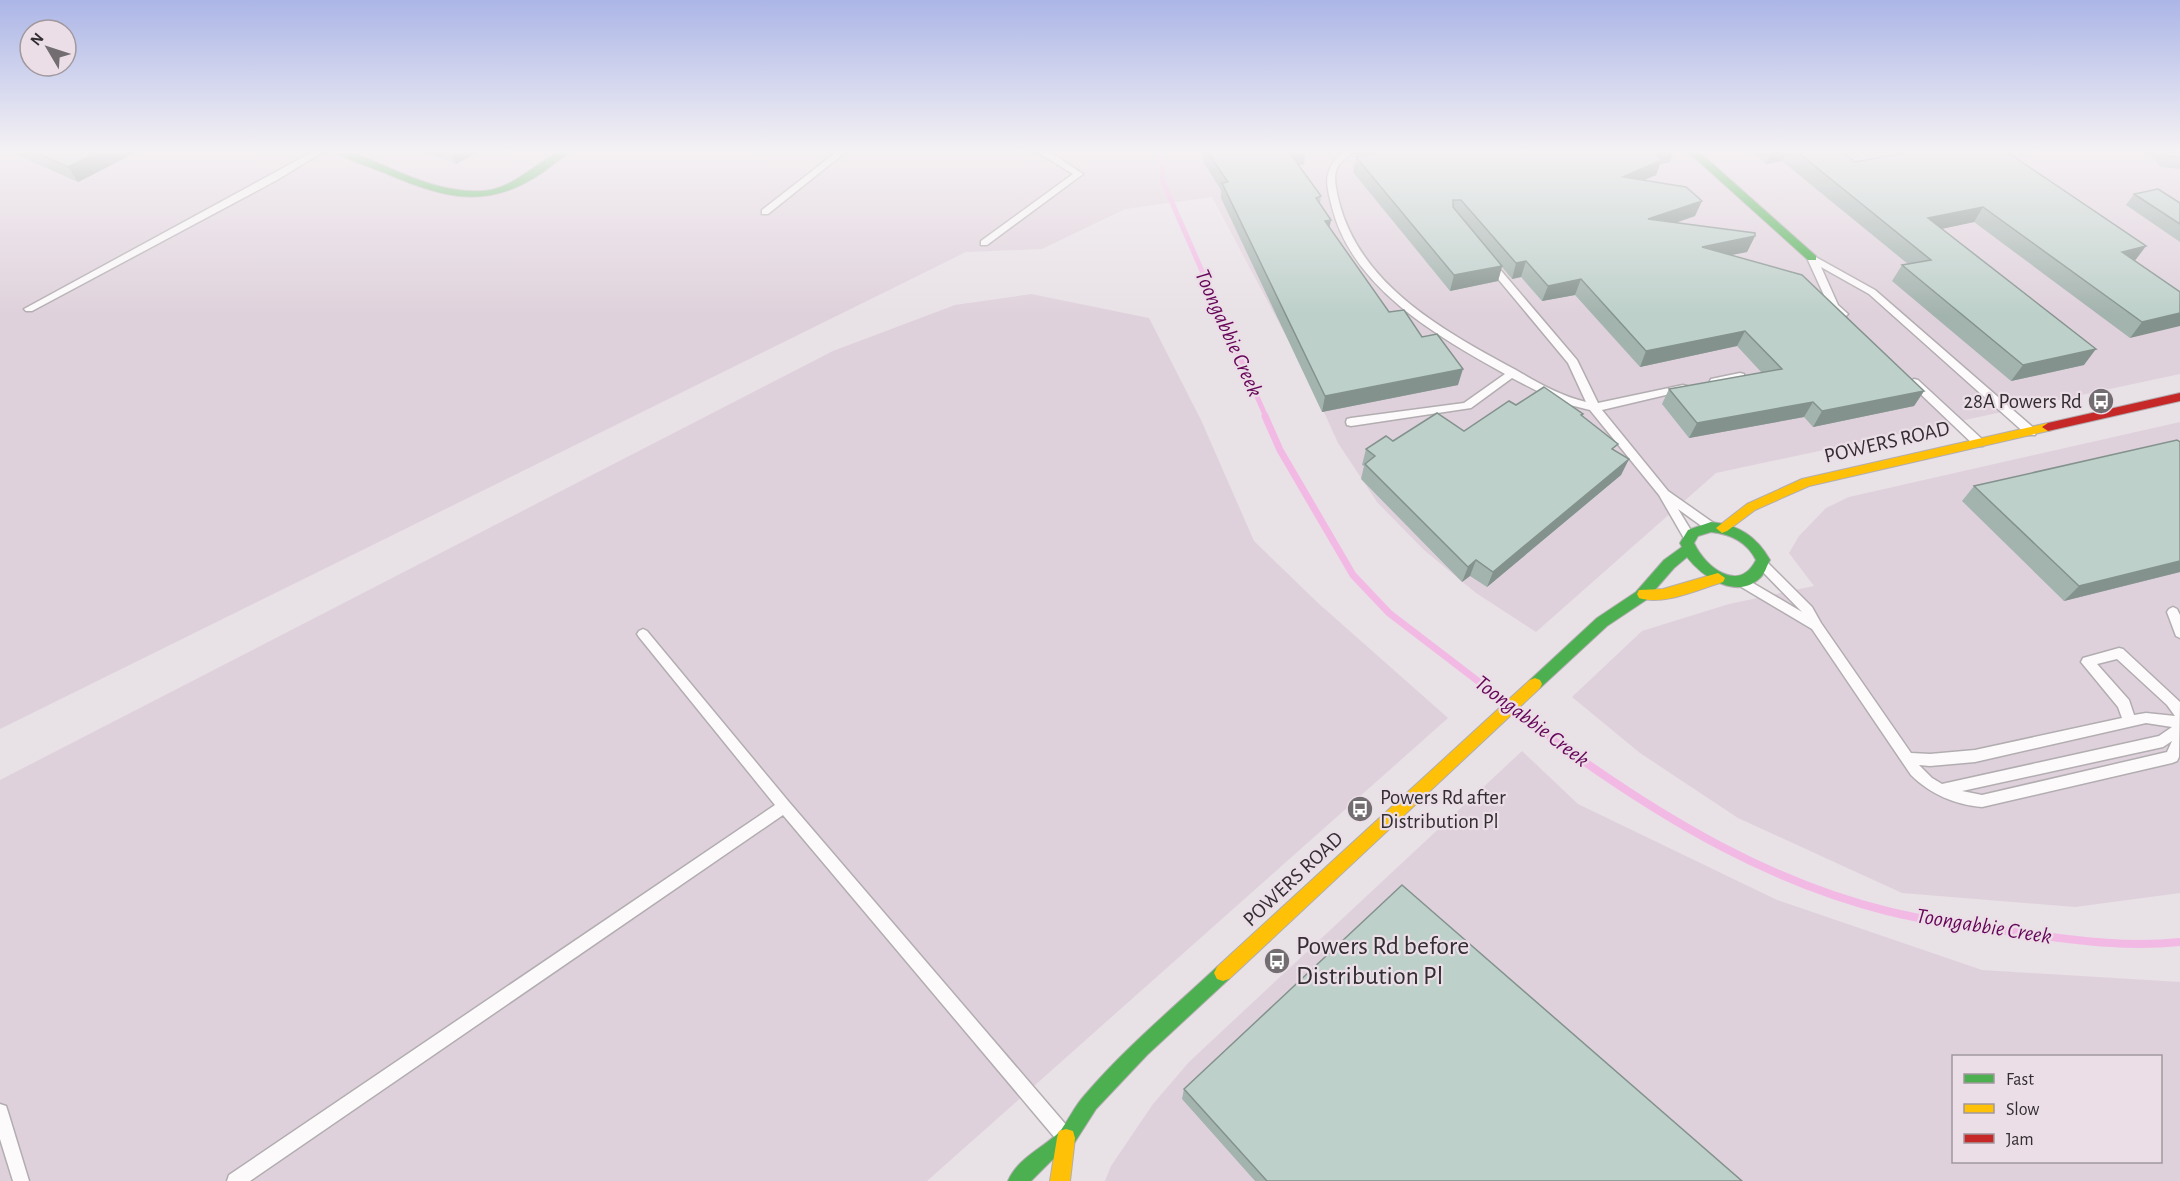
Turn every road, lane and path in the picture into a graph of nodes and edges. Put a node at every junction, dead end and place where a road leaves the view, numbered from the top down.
1 (223, 205) edge
2 (774, 205) edge
3 (1036, 205) edge
4 (1336, 205) edge
5 (1752, 205) edge
6 (765, 212) dead end
7 (984, 243) dead end
8 (1483, 254) edge
9 (1812, 258) junction
10 (29, 309) dead end
11 (1851, 322) edge
12 (1902, 370) edge
13 (1513, 373) junction
14 (1740, 376) edge
15 (2180, 398) edge
16 (1594, 407) junction
17 (1351, 422) dead end
18 (2031, 432) junction
19 (1979, 443) junction
20 (1663, 492) junction
21 (1781, 495) junction
22 (1776, 511) dead end
23 (1716, 527) junction
24 (1688, 544) junction
25 (1763, 565) junction
26 (1718, 578) junction
27 (1741, 581) junction
28 (1644, 594) junction
29 (2173, 612) dead end
30 (1816, 626) junction
31 (2180, 633) edge
32 (643, 634) dead end
33 (2180, 713) edge
34 (2130, 722) junction
35 (2180, 722) edge
36 (2180, 728) edge
37 (2180, 739) edge
38 (1907, 758) junction
39 (1941, 790) junction
40 (784, 806) junction
41 (0, 1112) edge
42 (1066, 1138) junction
43 (21, 1181) edge
44 (235, 1181) edge
45 (1018, 1181) edge
46 (1060, 1181) edge

1 - 10 lane
2 - 6 lane
3 - 7 lane
4 - 13 lane
5 - 9 street
8 - 16 lane
9 - 11 lane
9 - 18 lane
12 - 19 lane
13 - 16 lane
13 - 17 lane
14 - 16 lane
15 - 18 street, POWERS ROAD
16 - 20 lane
18 - 19 street, POWERS ROAD
19 - 21 street, POWERS ROAD
20 - 23 lane
20 - 24 lane
21 - 22 street
21 - 23 street, POWERS ROAD
23 - 24 street
23 - 25 street
24 - 26 street
24 - 28 street, POWERS ROAD
25 - 27 street
25 - 30 lane
26 - 27 street
26 - 28 street, POWERS ROAD
27 - 30 lane
28 - 42 street, POWERS ROAD
29 - 31 lane
30 - 38 lane
32 - 40 lane
33 - 34 lane
34 - 35 lane
34 - 38 lane
36 - 39 lane
37 - 39 lane
38 - 39 lane
40 - 42 lane
40 - 44 lane
41 - 43 lane
42 - 45 street, POWERS ROAD
42 - 46 street, POWERS ROAD

